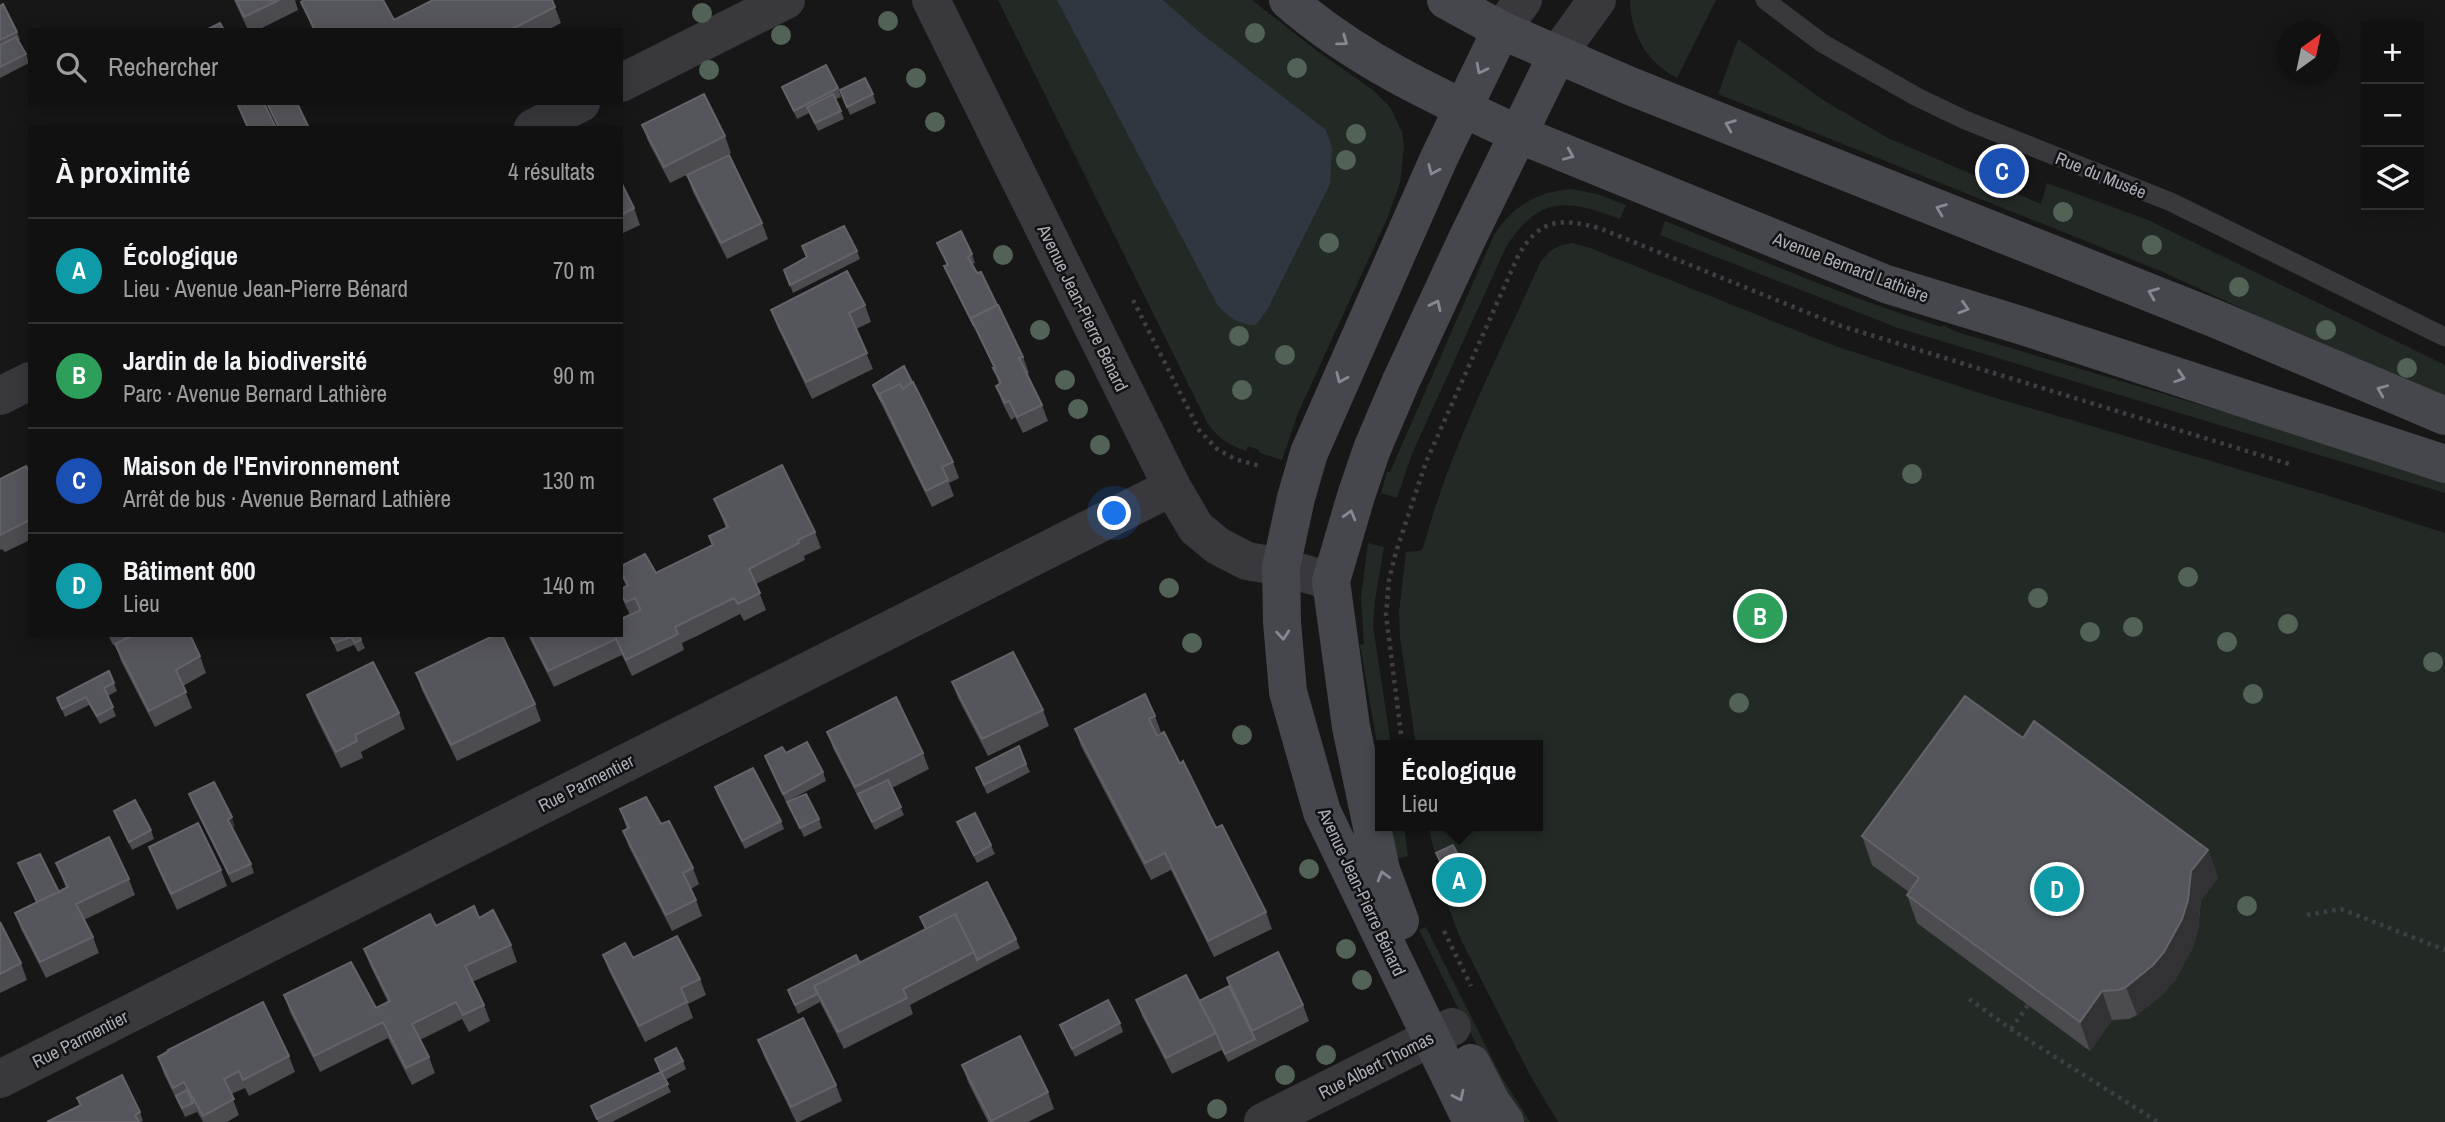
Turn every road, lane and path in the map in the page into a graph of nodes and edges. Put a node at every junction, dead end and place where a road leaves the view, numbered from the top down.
1 (786, 0) edge
2 (931, 0) edge
3 (1289, 0) edge
4 (1446, 0) edge
5 (1597, 0) edge
6 (1765, 0) edge
7 (1512, 15) edge
8 (1557, 55) junction
9 (623, 82) edge
10 (577, 105) edge
11 (1462, 108) junction
12 (537, 126) edge
13 (1518, 134) junction
14 (1131, 295) dead end
15 (2445, 337) edge
16 (28, 382) edge
17 (0, 396) edge
18 (2445, 416) edge
19 (2445, 464) edge
20 (2302, 467) dead end
21 (1267, 468) dead end
22 (1172, 487) junction
23 (1281, 567) junction
24 (1331, 581) junction
25 (1402, 740) edge
26 (2307, 915) dead end
27 (1439, 921) dead end
28 (2445, 950) edge
29 (1475, 994) dead end
30 (1969, 999) dead end
31 (2028, 1005) edge
32 (2011, 1029) junction
33 (1441, 1032) junction
34 (0, 1079) edge
35 (1263, 1122) edge
36 (1472, 1122) edge
37 (1505, 1122) edge
38 (2158, 1122) edge

1 - 9 street
2 - 22 street, Avenue Jean-Pierre Bénard
3 -> 11 street, Avenue Bernard Lathière
4 - 7 street
5 - 8 street
6 - 15 lane, Rue du Musée
7 - 8 street
7 -> 11 street, Avenue Jean-Pierre Bénard
8 - 13 street, Avenue Jean-Pierre Bénard
18 -> 8 street
10 - 12 street
11 - 13 street, Avenue Bernard Lathière
11 -> 23 street, Avenue Jean-Pierre Bénard
13 -> 19 street, Avenue Bernard Lathière
24 -> 13 street, Avenue Jean-Pierre Bénard
14 - 21 path
16 - 17 street
20 - 25 path
22 - 23 street, Avenue Jean-Pierre Bénard
22 - 34 street, Rue Parmentier
23 - 24 street, Avenue Jean-Pierre Bénard
23 -> 33 street, Avenue Jean-Pierre Bénard
33 -> 24 street, Avenue Jean-Pierre Bénard
26 - 28 path
27 - 29 path
30 - 32 path
31 - 32 path
32 - 38 path
33 - 35 street, Rue Albert Thomas
33 -> 36 street, Avenue Jean-Pierre Bénard
33 - 37 street, Avenue Jean-Pierre Bénard

